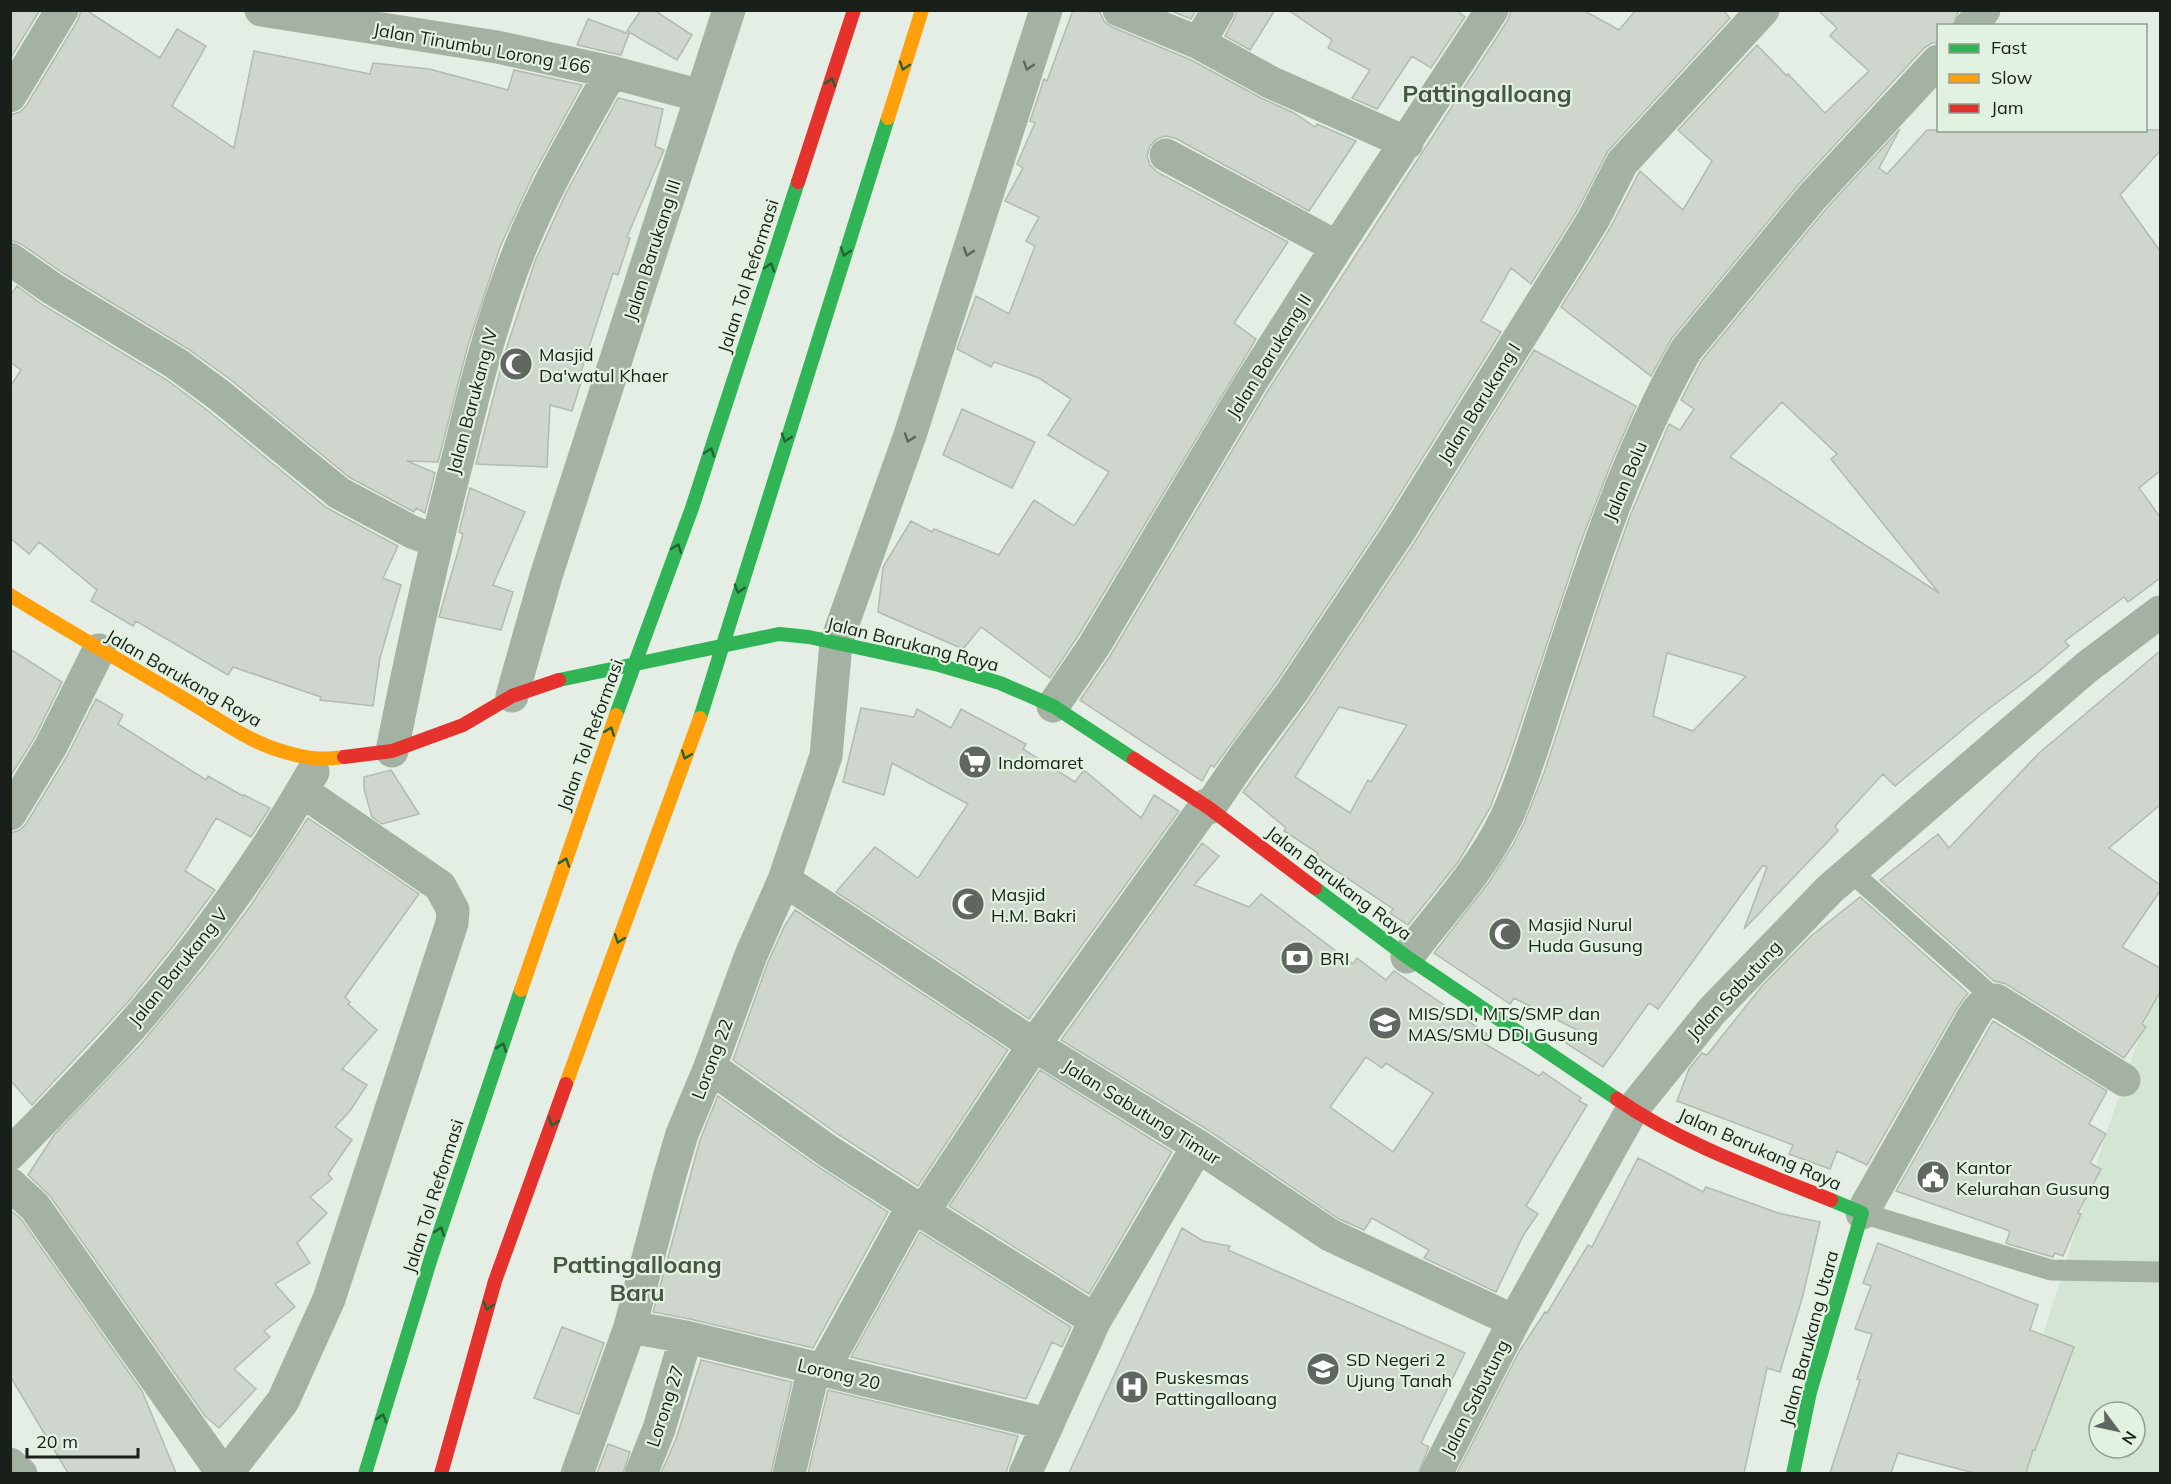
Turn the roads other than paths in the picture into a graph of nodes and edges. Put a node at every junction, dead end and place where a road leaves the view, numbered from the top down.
1 (62, 10) edge
2 (261, 10) edge
3 (729, 10) edge
4 (854, 10) edge
5 (922, 10) edge
6 (1046, 10) edge
7 (1119, 10) edge
8 (1218, 10) edge
9 (1492, 10) edge
10 (1763, 10) edge
11 (1984, 10) edge
12 (366, 19) edge
13 (1973, 24) edge
14 (1199, 43) junction
15 (1937, 62) edge
16 (612, 72) junction
17 (10, 96) edge
18 (701, 96) junction
19 (1407, 143) junction
20 (1166, 155) dead end
21 (1337, 247) junction
22 (10, 259) edge
23 (436, 541) junction
24 (10, 595) edge
25 (2160, 612) edge
26 (836, 643) junction
27 (99, 650) junction
28 (512, 696) junction
29 (1053, 706) junction
30 (392, 751) junction
31 (320, 760) junction
32 (302, 791) junction
33 (1208, 807) junction
34 (10, 814) edge
35 (1850, 871) junction
36 (784, 880) junction
37 (1407, 957) junction
38 (1996, 1000) junction
39 (1034, 1045) junction
40 (710, 1067) junction
41 (2124, 1080) dead end
42 (1632, 1110) junction
43 (1198, 1146) junction
44 (10, 1154) edge
45 (10, 1184) edge
46 (918, 1209) junction
47 (1862, 1213) junction
48 (2160, 1272) edge
49 (1095, 1320) junction
50 (1514, 1321) junction
51 (630, 1327) junction
52 (686, 1337) junction
53 (818, 1369) junction
54 (1048, 1424) junction
55 (10, 1464) edge
56 (21, 1473) edge
57 (224, 1473) edge
58 (365, 1473) edge
59 (441, 1473) edge
60 (577, 1473) edge
61 (641, 1473) edge
62 (789, 1473) edge
63 (1025, 1473) edge
64 (1436, 1473) edge
65 (1793, 1473) edge

1 - 17 street
2 - 12 street, Jalan Tinumbu Lorong 166
3 - 18 street, Jalan Barukang III
58 -> 4 main road, Jalan Tol Reformasi
5 -> 59 main road
6 -> 26 street
7 - 14 street
8 - 14 street
9 - 19 street, Jalan Barukang II
10 - 33 street, Jalan Barukang I
11 - 13 street
12 - 16 street, Jalan Tinumbu Lorong 166
14 - 19 street
15 - 37 street, Jalan Bolu
16 - 18 street, Jalan Tinumbu Lorong 166
16 - 23 street, Jalan Barukang IV
18 - 28 street, Jalan Barukang III
19 - 21 street, Jalan Barukang II
20 - 21 street
21 - 29 street, Jalan Barukang II
22 - 23 street
23 - 30 street, Jalan Barukang IV
24 - 27 main road, Jalan Barukang Raya
25 - 35 street, Jalan Sabutung
26 - 28 main road, Jalan Barukang Raya
26 - 29 main road, Jalan Barukang Raya
26 - 36 street, Lorong 22
27 - 31 main road, Jalan Barukang Raya
27 - 34 street
28 - 30 main road, Jalan Barukang Raya
29 - 33 main road, Jalan Barukang Raya
30 - 31 main road, Jalan Barukang Raya
31 - 32 street, Jalan Barukang V
32 - 44 street, Jalan Barukang V
32 - 57 street
33 - 37 main road, Jalan Barukang Raya
33 - 39 street, Jalan Barukang I
35 - 38 lane
35 - 42 street, Jalan Sabutung
36 - 39 street, Jalan Sabutung Timur
36 - 40 street, Lorong 22
37 - 42 main road, Jalan Barukang Raya
38 - 41 street
38 - 47 street
39 - 43 street, Jalan Sabutung Timur
39 - 46 street, Jalan Barukang I
40 - 46 street
40 - 51 street, Lorong 22
42 - 47 main road, Jalan Barukang Raya
42 - 50 street, Jalan Sabutung
43 - 49 street
43 - 50 street, Jalan Sabutung Timur
45 - 57 street
46 - 49 street
46 - 53 street, Jalan Barukang I
47 - 48 lane
47 - 65 main road, Jalan Barukang Utara
49 - 54 street
50 - 64 street, Jalan Sabutung
51 - 52 street, Lorong 20
51 - 60 street, Lorong 22
52 - 53 street, Lorong 20
52 - 61 street, Lorong 27
53 - 54 street, Lorong 20
53 - 62 street, Jalan Barukang I
54 - 63 street
55 - 56 street

